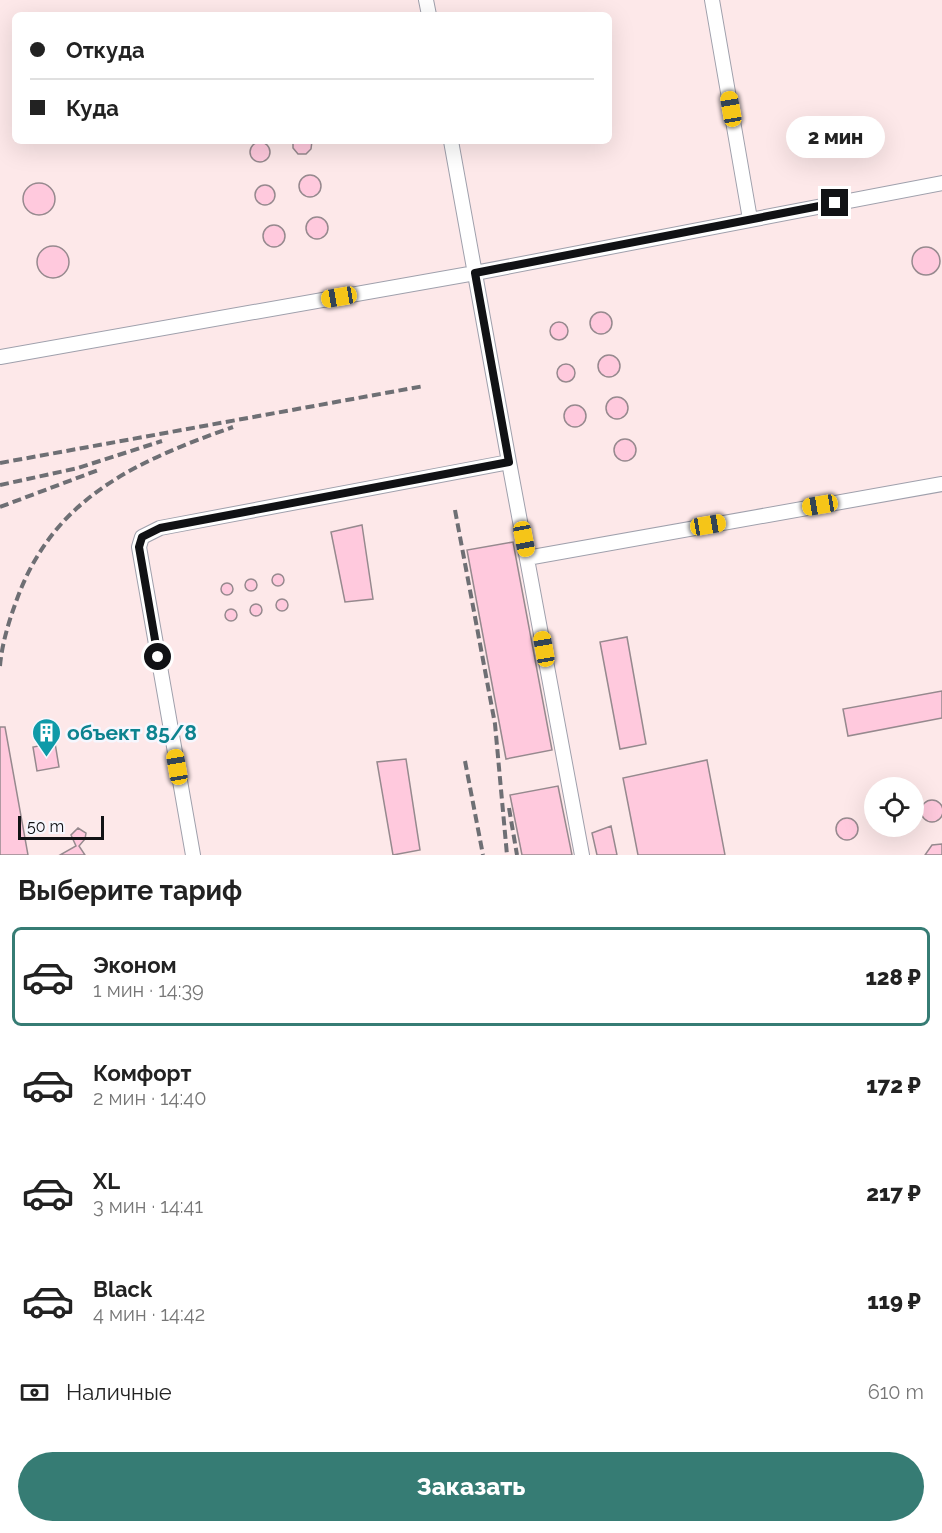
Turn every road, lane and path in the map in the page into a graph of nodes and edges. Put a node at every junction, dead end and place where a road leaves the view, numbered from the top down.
1 (712, 0) edge
2 (452, 144) edge
3 (942, 183) edge
4 (750, 219) junction
5 (475, 273) junction
6 (0, 357) edge
7 (509, 462) junction
8 (942, 484) edge
9 (527, 558) junction
10 (193, 855) edge
11 (582, 855) edge

1 - 4 lane
2 - 5 lane
3 - 4 lane
4 - 5 lane
5 - 6 lane
5 - 7 lane
7 - 9 lane
7 - 10 lane
8 - 9 lane
9 - 11 lane

